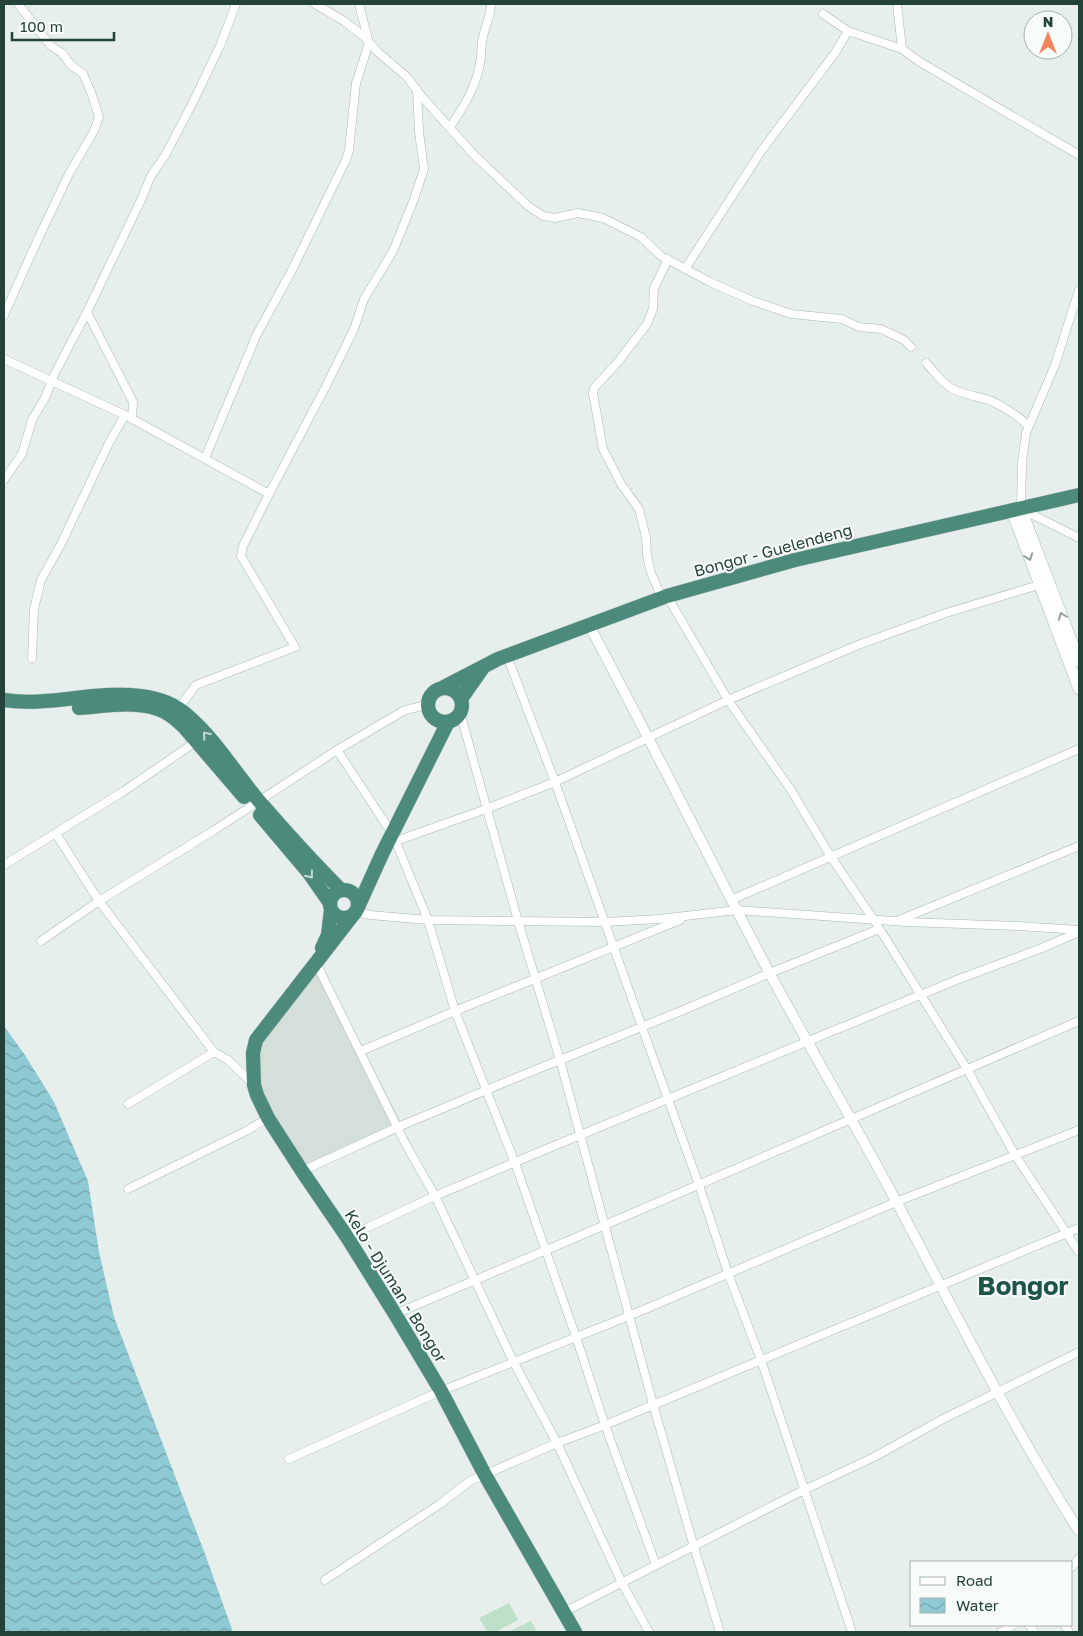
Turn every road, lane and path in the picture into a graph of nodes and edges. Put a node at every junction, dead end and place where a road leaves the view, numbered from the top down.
1 (18, 4) edge
2 (236, 4) edge
3 (315, 4) edge
4 (359, 4) edge
5 (491, 4) edge
6 (897, 4) edge
7 (823, 14) dead end
8 (848, 31) junction
9 (369, 43) junction
10 (902, 49) junction
11 (417, 90) junction
12 (450, 127) junction
13 (1079, 155) edge
14 (668, 259) junction
15 (684, 269) junction
16 (1079, 290) edge
17 (87, 312) junction
18 (4, 314) edge
19 (911, 347) dead end
20 (4, 360) edge
21 (926, 363) dead end
22 (52, 382) junction
23 (128, 417) junction
24 (1028, 426) junction
25 (205, 458) junction
26 (4, 480) edge
27 (269, 494) junction
28 (1079, 495) edge
29 (1017, 510) junction
30 (1079, 538) edge
31 (1039, 585) junction
32 (664, 597) junction
33 (589, 625) junction
34 (507, 656) junction
35 (32, 658) dead end
36 (1079, 661) edge
37 (483, 667) junction
38 (444, 688) junction
39 (1079, 689) edge
40 (4, 700) edge
41 (728, 700) junction
42 (461, 706) junction
43 (4, 709) edge
44 (178, 709) junction
45 (429, 710) junction
46 (448, 722) junction
47 (649, 738) junction
48 (197, 741) junction
49 (1079, 749) edge
50 (337, 750) junction
51 (433, 753) junction
52 (555, 782) junction
53 (256, 804) junction
54 (486, 809) junction
55 (56, 834) junction
56 (394, 838) junction
57 (1079, 846) edge
58 (382, 854) junction
59 (831, 857) junction
60 (4, 865) edge
61 (343, 890) junction
62 (731, 900) junction
63 (99, 901) junction
64 (330, 907) junction
65 (737, 910) junction
66 (356, 911) junction
67 (689, 916) junction
68 (428, 920) junction
69 (874, 920) junction
70 (518, 921) junction
71 (606, 922) junction
72 (896, 922) junction
73 (879, 929) junction
74 (1079, 931) edge
75 (41, 942) dead end
76 (613, 947) junction
77 (316, 963) junction
78 (770, 973) junction
79 (536, 978) junction
80 (920, 994) junction
81 (454, 1011) junction
82 (1079, 1021) edge
83 (642, 1027) junction
84 (806, 1041) junction
85 (361, 1051) junction
86 (214, 1052) junction
87 (560, 1060) junction
88 (967, 1069) junction
89 (254, 1085) junction
90 (487, 1090) junction
91 (669, 1099) junction
92 (128, 1104) dead end
93 (268, 1118) junction
94 (852, 1118) junction
95 (398, 1127) junction
96 (1079, 1130) edge
97 (581, 1135) junction
98 (1015, 1155) junction
99 (515, 1163) junction
100 (302, 1171) junction
101 (699, 1184) junction
102 (128, 1190) dead end
103 (435, 1196) junction
104 (896, 1202) junction
105 (605, 1225) junction
106 (1079, 1228) edge
107 (1068, 1232) junction
108 (347, 1237) junction
109 (545, 1249) junction
110 (1079, 1252) edge
111 (728, 1273) junction
112 (475, 1281) junction
113 (939, 1285) junction
114 (395, 1314) junction
115 (629, 1316) junction
116 (576, 1336) junction
117 (1079, 1352) edge
118 (761, 1360) junction
119 (514, 1361) junction
120 (440, 1391) junction
121 (998, 1392) junction
122 (653, 1404) junction
123 (605, 1425) junction
124 (557, 1442) junction
125 (289, 1459) dead end
126 (485, 1475) junction
127 (804, 1490) junction
128 (1078, 1526) edge
129 (694, 1547) junction
130 (656, 1565) junction
131 (325, 1580) dead end
132 (622, 1583) junction
133 (564, 1612) junction
134 (1012, 1626) edge
135 (575, 1632) edge
136 (649, 1632) edge
137 (720, 1632) edge
138 (852, 1632) edge
139 (1001, 1632) edge

1 - 18 street
2 - 17 street
3 - 9 street
4 - 9 street
5 - 12 street
6 - 10 street
7 - 8 street
8 - 10 street
8 - 15 street
9 - 11 street
9 - 25 street
10 - 13 street
11 - 12 street
11 - 27 street
12 - 14 street
14 - 15 street
14 - 32 street
15 - 19 street
16 - 24 street
17 - 22 street
17 - 23 street
20 - 22 street
21 - 24 street
22 - 23 street
22 - 26 street
23 - 25 street
23 - 35 street
24 - 29 street
25 - 27 street
27 - 44 street
28 - 29 highway, Bongor - Guelendeng
29 - 30 street
29 -> 31 main road
29 - 32 highway, Bongor - Guelendeng
36 -> 29 main road
31 - 39 main road
31 - 41 street
32 - 33 highway, Bongor - Guelendeng
32 - 41 street
33 - 34 highway, Bongor - Guelendeng
33 - 47 street
34 - 37 highway, Bongor - Guelendeng
34 - 52 street
37 - 38 highway, Bongor - Guelendeng
37 - 42 highway
38 - 42 highway
38 - 45 highway
40 - 44 highway
41 - 47 street
41 - 59 street
42 - 46 highway
42 - 54 street
43 - 48 highway
53 -> 44 highway
45 - 46 highway
45 - 50 street
45 - 51 highway
46 - 51 highway, Kelo - Djuman - Bongor
47 - 52 street
47 - 62 street
48 - 53 highway
48 - 55 street
49 - 59 street
50 - 53 street
50 - 56 street
51 - 56 highway, Kelo - Djuman - Bongor
52 - 54 street
52 - 71 street
53 - 61 highway
53 - 63 street
53 -> 64 highway
54 - 56 street
54 - 70 street
55 - 60 street
55 - 63 street
56 - 58 highway, Kelo - Djuman - Bongor
56 - 68 street
57 - 72 street
58 - 61 highway, Kelo - Djuman - Bongor
58 - 66 highway, Kelo - Djuman - Bongor
59 - 62 street
59 - 69 street
61 - 64 highway
61 - 66 highway
62 - 65 street
63 - 75 street
63 - 86 street
64 - 66 highway
64 - 77 highway, Kelo - Djuman - Bongor
65 - 67 street
65 - 69 street
65 - 78 street
66 - 68 street
66 - 77 highway, Kelo - Djuman - Bongor
67 - 71 street
67 - 76 street
68 - 70 street
68 - 81 street
69 - 72 street
69 - 73 street
70 - 71 street
70 - 79 street
71 - 76 street
72 - 74 street
73 - 78 street
73 - 80 street
74 - 80 street
76 - 79 street
76 - 83 street
77 - 85 street
77 - 89 highway, Kelo - Djuman - Bongor
78 - 83 street
78 - 84 street
79 - 81 street
79 - 87 street
80 - 84 street
80 - 88 street
81 - 85 street
81 - 90 street
82 - 88 street
83 - 87 street
83 - 91 street
84 - 91 street
84 - 94 street
85 - 95 street
86 - 89 street
86 - 92 street
87 - 90 street
87 - 97 street
88 - 94 street
88 - 98 street
89 - 93 highway, Kelo - Djuman - Bongor
90 - 95 street
90 - 99 street
91 - 97 street
91 - 101 street
93 - 100 highway, Kelo - Djuman - Bongor
93 - 102 street
94 - 101 street
94 - 104 street
95 - 100 street
95 - 103 street
96 - 98 street
97 - 99 street
97 - 105 street
98 - 104 street
98 - 107 street
99 - 103 street
99 - 109 street
100 - 108 highway, Kelo - Djuman - Bongor
101 - 105 street
101 - 111 street
103 - 108 street
103 - 112 street
104 - 111 street
104 - 113 street
105 - 109 street
105 - 115 street
106 - 107 street
107 - 110 street
107 - 113 street
108 - 114 highway, Kelo - Djuman - Bongor
109 - 112 street
109 - 116 street
111 - 115 street
111 - 118 street
112 - 114 street
112 - 119 street
113 - 118 street
113 - 121 street
114 - 120 highway, Kelo - Djuman - Bongor
115 - 116 street
115 - 122 street
116 - 119 street
116 - 123 street
117 - 121 street
118 - 122 street
118 - 127 street
119 - 120 street
119 - 124 street
120 - 125 street
120 - 126 highway, Kelo - Djuman - Bongor
121 - 127 street
121 - 128 street
122 - 123 street
122 - 129 street
123 - 124 street
123 - 130 street
124 - 126 street
124 - 132 street
126 - 131 street
126 - 133 highway, Kelo - Djuman - Bongor
127 - 129 street
127 - 138 street
129 - 130 street
129 - 137 street
130 - 132 street
132 - 133 street
132 - 136 street
133 - 135 highway, Kelo - Djuman - Bongor
134 - 139 street

